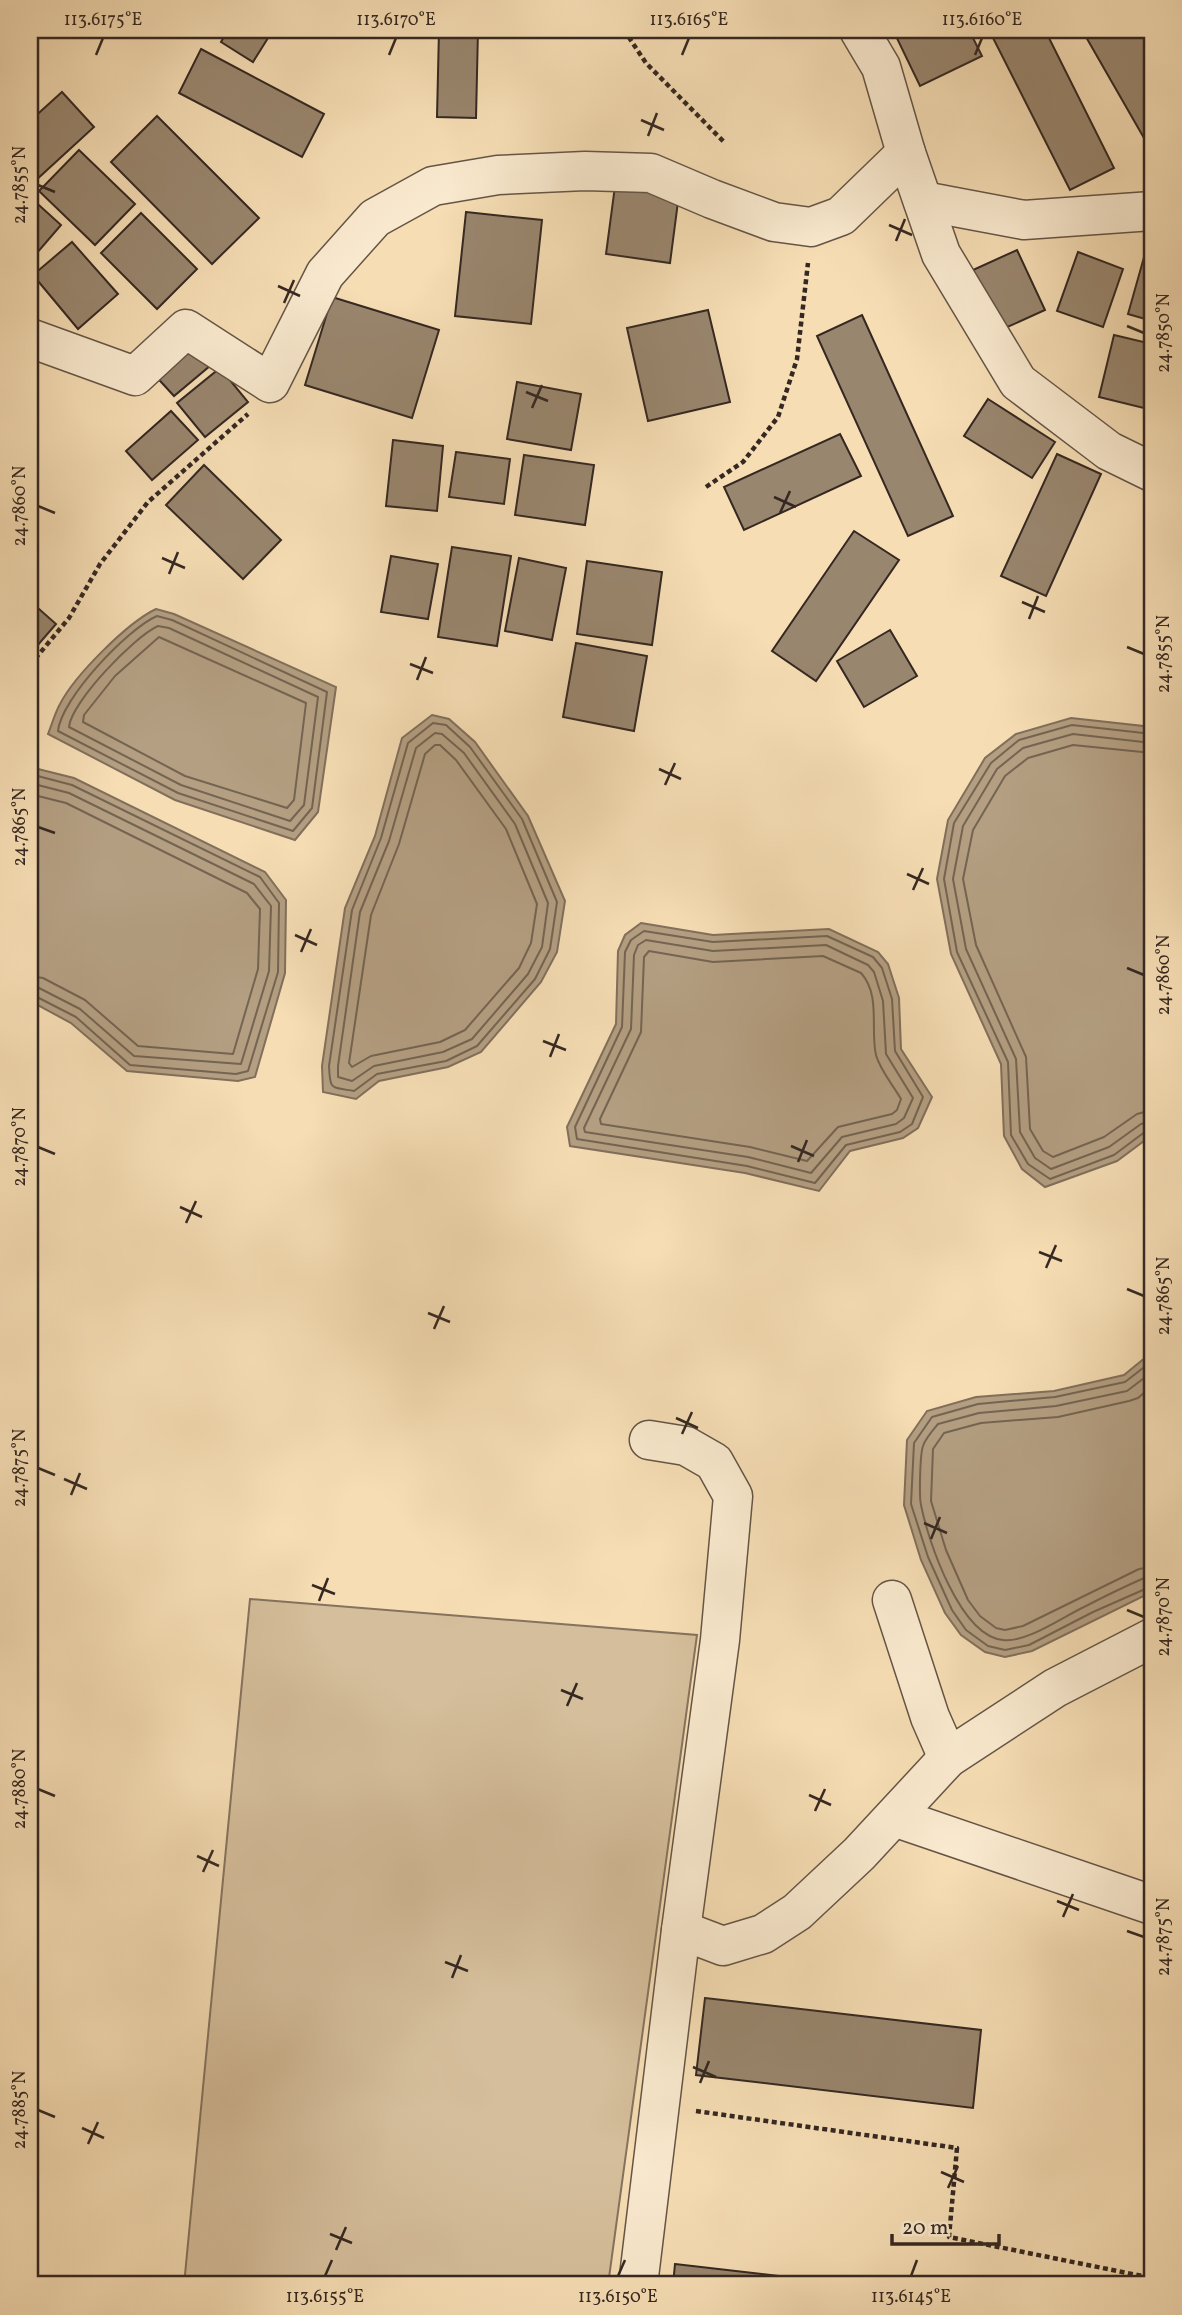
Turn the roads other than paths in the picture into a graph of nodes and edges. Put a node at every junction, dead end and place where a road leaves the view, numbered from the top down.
1 (859, 30) edge
2 (906, 153) junction
3 (923, 201) junction
4 (1152, 211) edge
5 (30, 338) edge
6 (1152, 472) edge
7 (649, 1440) dead end
8 (892, 1600) dead end
9 (1152, 1638) edge
10 (948, 1758) junction
11 (894, 1816) junction
12 (1152, 1905) edge
13 (681, 1930) junction
14 (638, 2285) edge

1 - 2 street
2 - 3 street
2 - 5 street
3 - 4 street
3 - 6 street
7 - 13 street
8 - 10 street
9 - 10 street
10 - 11 street
11 - 12 street
11 - 13 street
13 - 14 street

